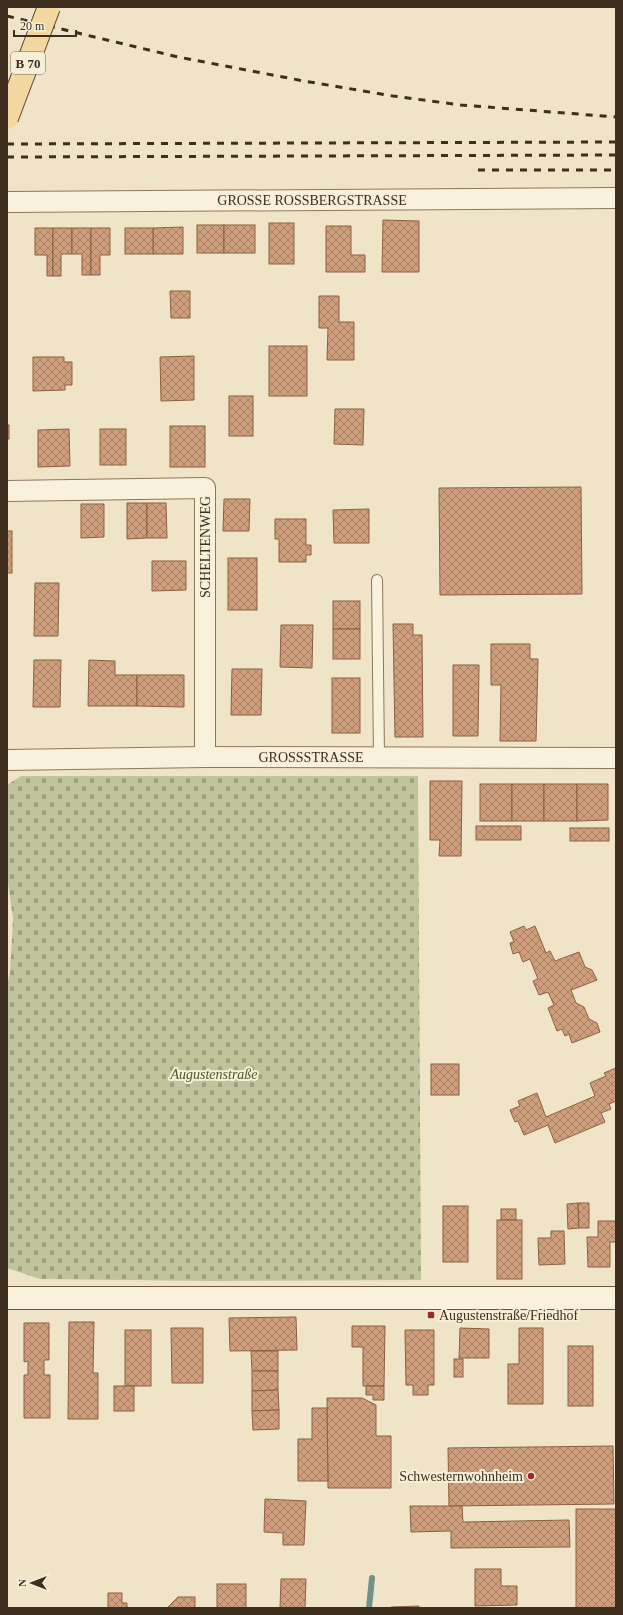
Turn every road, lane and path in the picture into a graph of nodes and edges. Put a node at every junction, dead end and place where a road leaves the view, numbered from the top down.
1 (49, 7) edge
2 (7, 118) edge
3 (616, 198) edge
4 (7, 202) edge
5 (7, 491) edge
6 (377, 580) dead end
7 (205, 757) junction
8 (379, 757) junction
9 (616, 758) edge
10 (7, 760) edge
11 (7, 1298) edge
12 (616, 1298) edge

1 - 2 main road, B 70, bridge
3 - 4 street, GROSSE ROSSBERGSTRASSE
5 - 7 street, SCHELTENWEG
6 - 8 lane
7 - 8 street, GROSSSTRASSE
7 - 10 street, GROSSSTRASSE
8 - 9 street, GROSSSTRASSE
11 - 12 street

